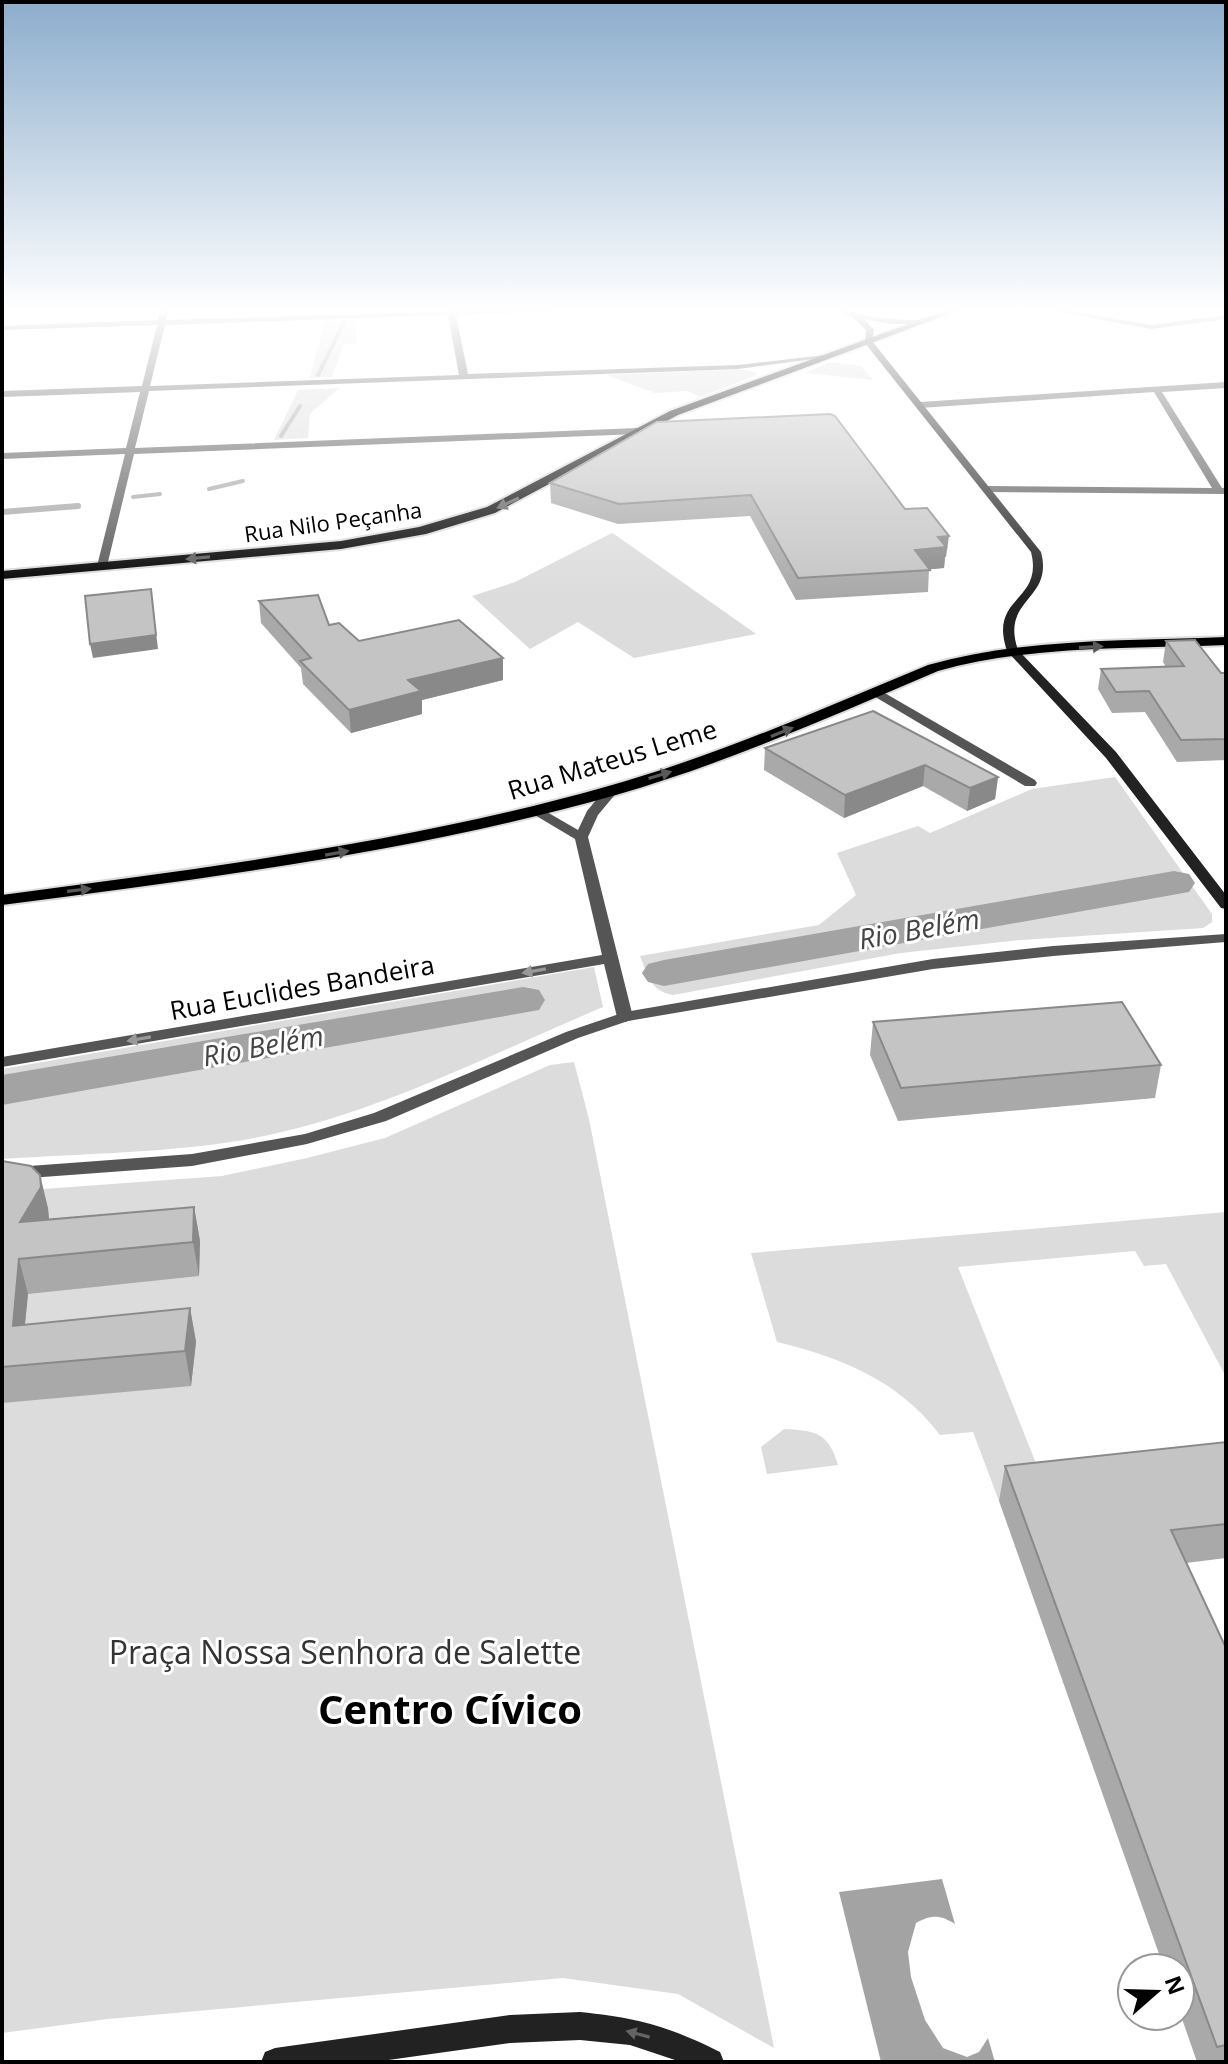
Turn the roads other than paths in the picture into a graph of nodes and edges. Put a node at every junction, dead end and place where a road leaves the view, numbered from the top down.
1 (141, 404) edge
2 (697, 404) edge
3 (930, 404) edge
4 (1166, 404) edge
5 (920, 405) joint
6 (637, 431) junction
7 (129, 451) junction
8 (2, 456) edge
9 (988, 489) junction
10 (1222, 491) edge
11 (102, 566) junction
12 (2, 575) edge
13 (1226, 641) edge
14 (1013, 651) junction
15 (876, 692) junction
16 (1030, 783) dead end
17 (611, 791) junction
18 (535, 811) junction
19 (581, 837) junction
20 (2, 900) edge
21 (1226, 905) edge
22 (1226, 938) edge
23 (610, 958) junction
24 (625, 1017) junction
25 (2, 1062) edge
26 (2, 1174) edge
27 (275, 2062) edge
28 (710, 2062) edge

1 - 7 street
2 - 6 main road, Rua Nilo Peçanha
3 - 5 street
4 - 10 street
5 - 9 main road
6 - 7 street
6 -> 11 main road, Rua Nilo Peçanha
7 - 8 street
7 - 11 street
9 - 10 street
9 - 14 main road
11 - 12 main road, Rua Nilo Peçanha
14 -> 13 main road, Rua Mateus Leme
14 - 15 main road, Rua Mateus Leme
14 - 21 main road
15 - 16 street
17 -> 15 main road, Rua Mateus Leme
17 - 18 main road, Rua Mateus Leme
17 - 19 street
18 - 19 street
20 -> 18 main road, Rua Mateus Leme
19 - 23 street
22 - 24 street
23 - 24 street
23 -> 25 street, Rua Euclides Bandeira
24 - 26 street
28 -> 27 main road

